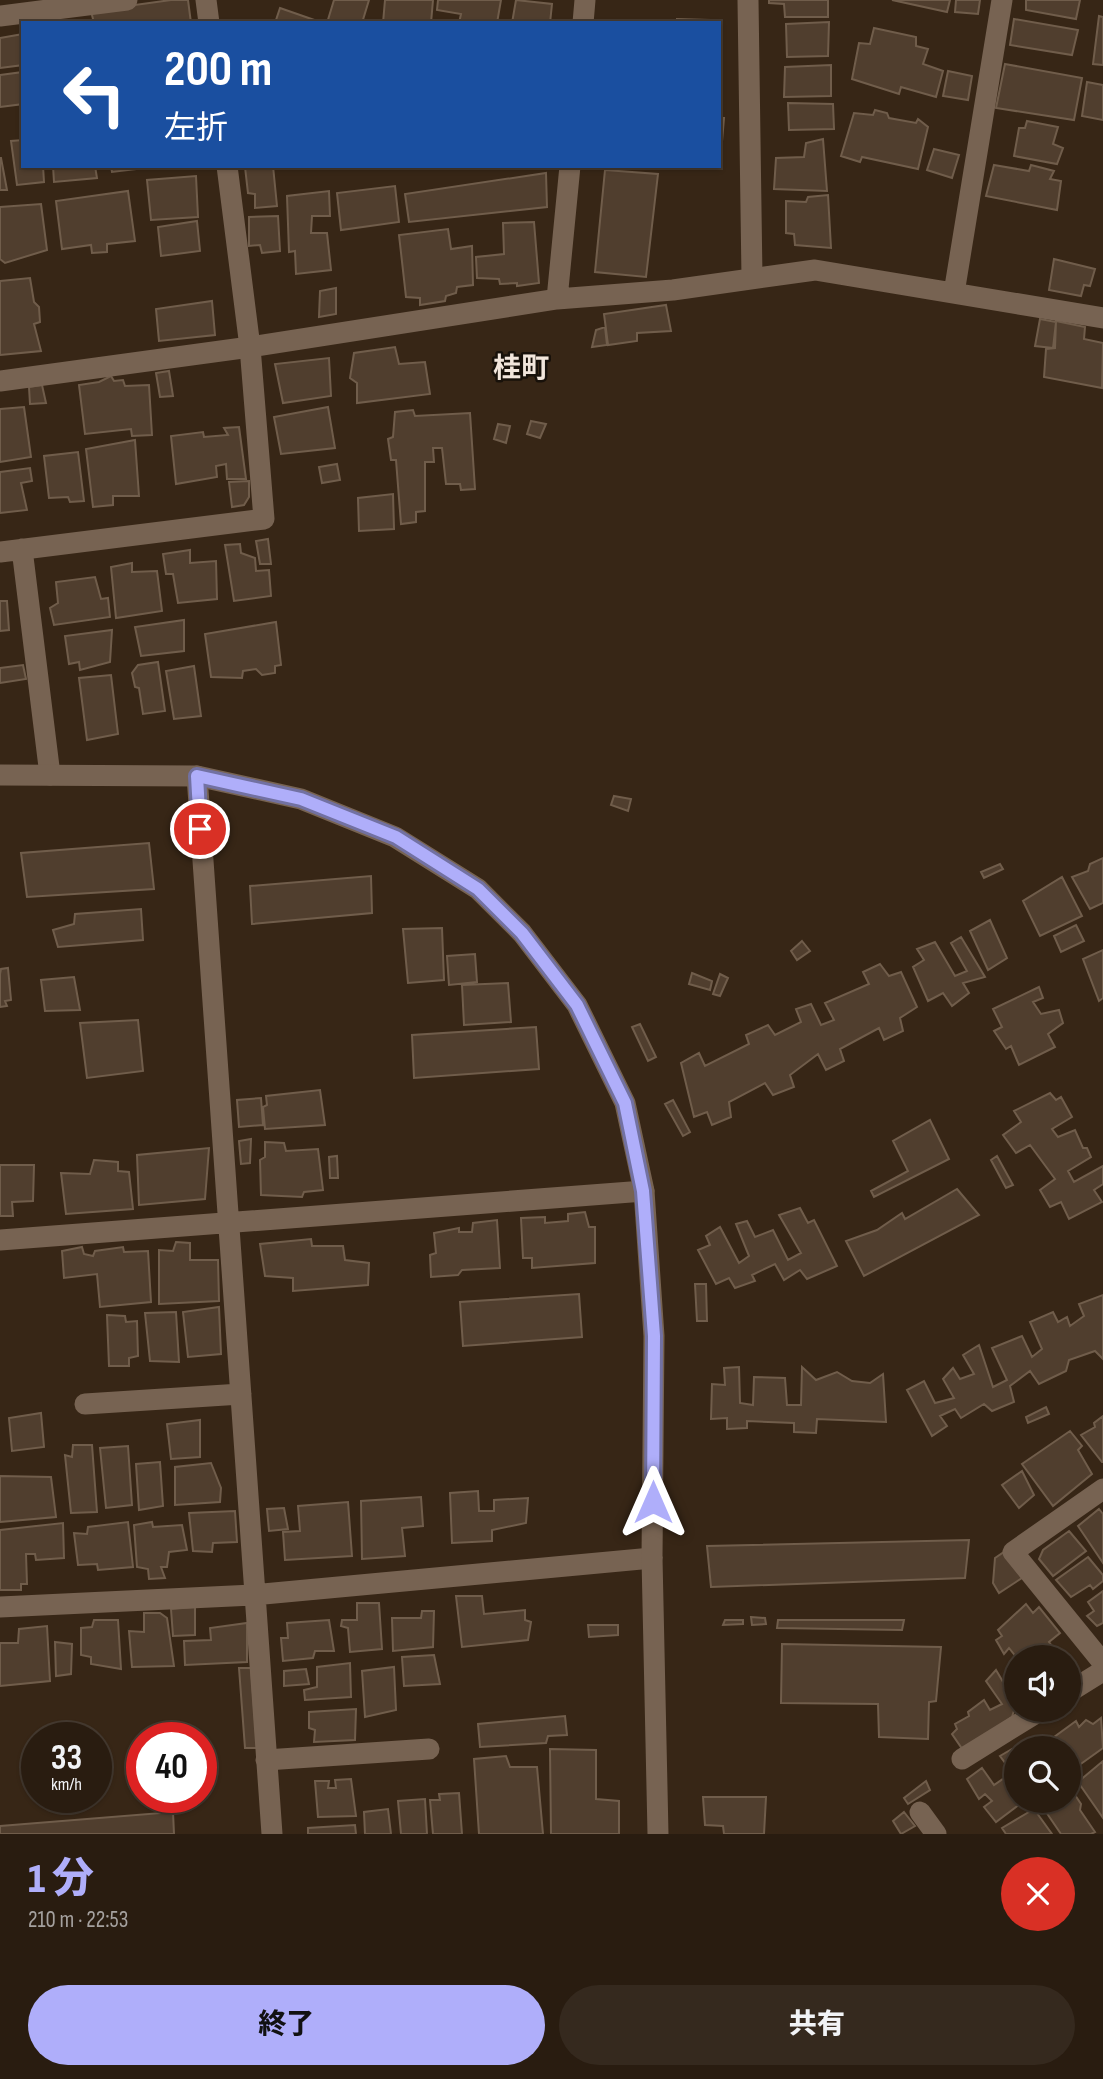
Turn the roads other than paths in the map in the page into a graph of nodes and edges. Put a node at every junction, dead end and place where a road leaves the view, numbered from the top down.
1 (127, 0) edge
2 (206, 0) edge
3 (585, 0) edge
4 (748, 0) edge
5 (1002, 0) edge
6 (0, 16) edge
7 (209, 21) edge
8 (583, 21) edge
9 (227, 168) edge
10 (569, 168) edge
11 (752, 278) junction
12 (954, 293) junction
13 (557, 299) junction
14 (1103, 318) edge
15 (250, 347) junction
16 (0, 381) edge
17 (22, 549) junction
18 (0, 552) edge
19 (0, 775) edge
20 (50, 775) junction
21 (197, 776) junction
22 (643, 1191) junction
23 (226, 1225) junction
24 (0, 1240) edge
25 (241, 1394) junction
26 (85, 1404) dead end
27 (1103, 1489) edge
28 (652, 1558) junction
29 (253, 1595) junction
30 (0, 1607) edge
31 (1103, 1663) edge
32 (1103, 1671) edge
33 (1081, 1685) edge
34 (1022, 1722) edge
35 (429, 1749) dead end
36 (962, 1759) dead end
37 (266, 1760) junction
38 (920, 1812) dead end
39 (272, 1834) edge
40 (658, 1834) edge
41 (936, 1834) edge

1 - 6 street
2 - 7 street
3 - 8 street
4 - 11 street
5 - 12 street
9 - 15 street
10 - 13 street
11 - 12 street
11 - 13 street
12 - 14 street
13 - 15 street
15 - 16 street
15 - 17 street
17 - 18 street
17 - 20 street
19 - 20 street
20 - 21 street
21 - 22 street
21 - 23 street
22 - 23 street
22 - 28 street
23 - 24 street
23 - 25 street
25 - 26 street
25 - 29 street
27 - 31 street
28 - 29 street
28 - 40 street
29 - 30 street
29 - 37 street
32 - 33 street
34 - 36 street
35 - 37 street
37 - 39 street
38 - 41 street

